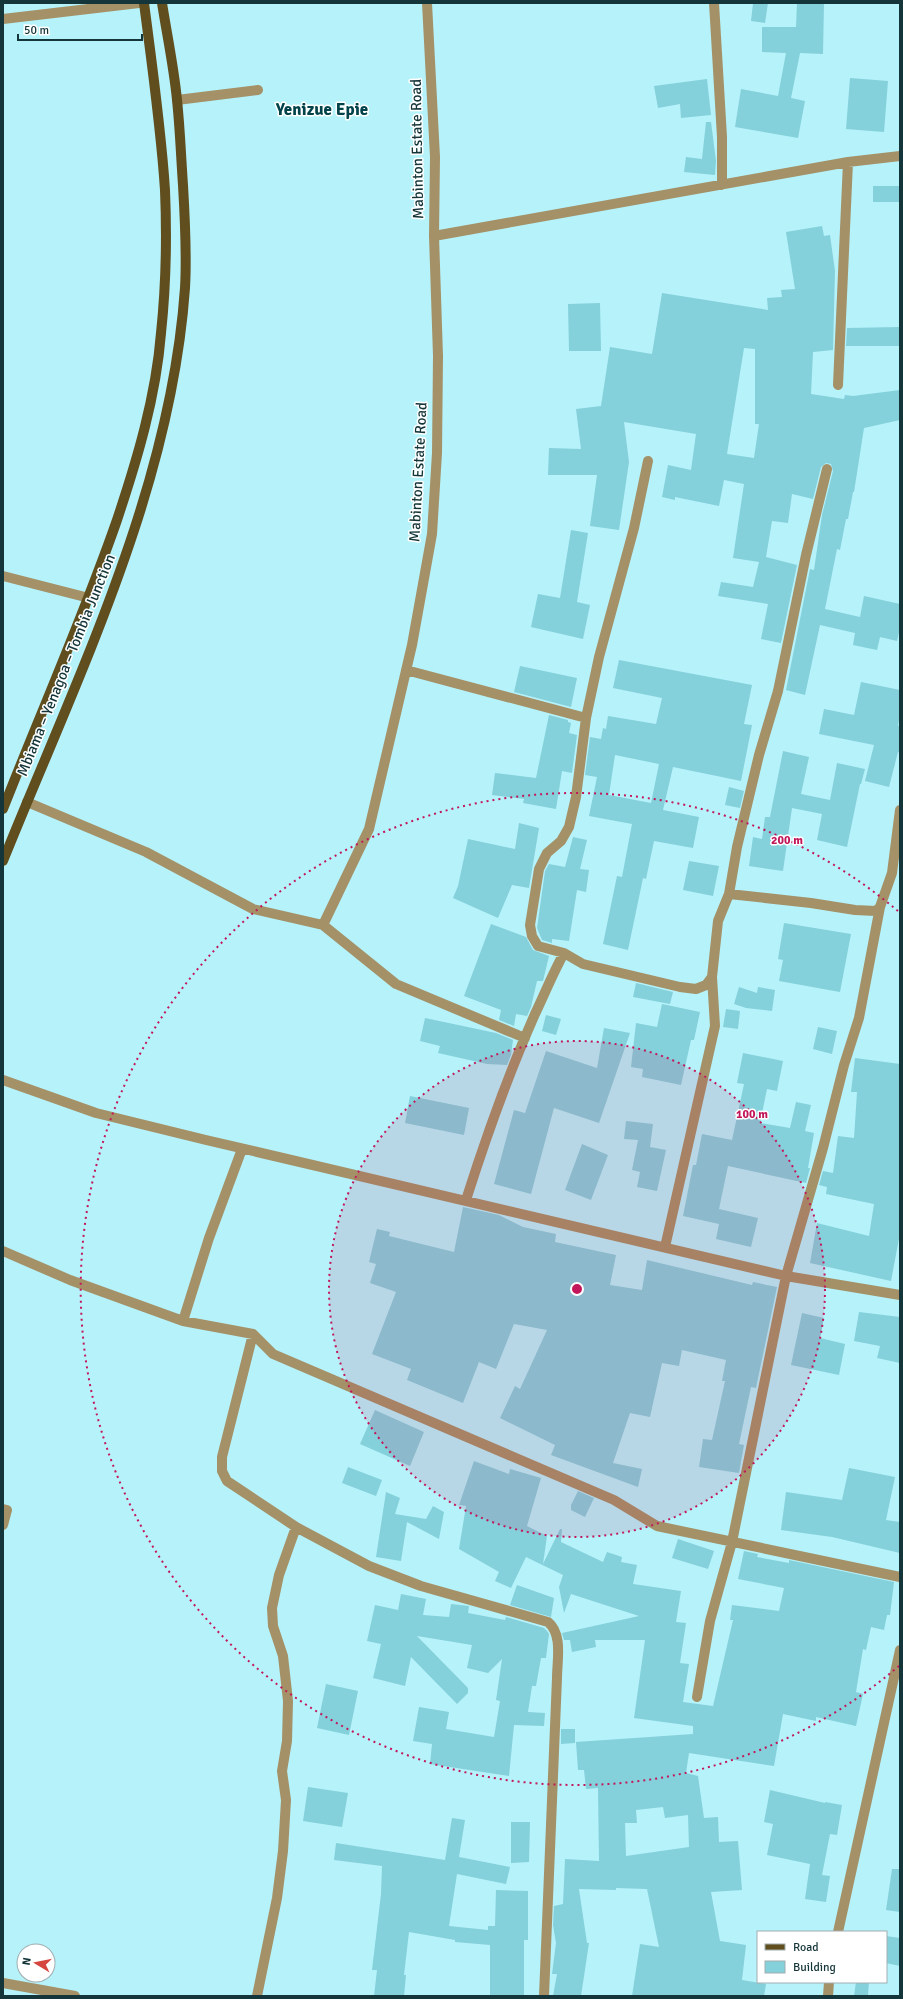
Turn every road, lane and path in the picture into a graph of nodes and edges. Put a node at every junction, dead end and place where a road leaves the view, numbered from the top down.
1 (139, 3) edge
2 (144, 3) edge
3 (162, 3) edge
4 (427, 3) edge
5 (714, 3) edge
6 (3, 19) edge
7 (258, 90) dead end
8 (177, 100) junction
9 (900, 156) edge
10 (848, 162) junction
11 (722, 185) junction
12 (434, 236) junction
13 (838, 385) dead end
14 (648, 461) dead end
15 (827, 469) dead end
16 (3, 576) edge
17 (88, 598) junction
18 (406, 670) junction
19 (586, 718) junction
20 (26, 802) junction
21 (3, 809) edge
22 (900, 810) edge
23 (3, 861) edge
24 (729, 894) junction
25 (880, 907) junction
26 (323, 925) junction
27 (564, 953) junction
28 (712, 977) junction
29 (525, 1038) junction
30 (3, 1080) edge
31 (242, 1149) junction
32 (466, 1200) junction
33 (665, 1247) junction
34 (3, 1251) edge
35 (786, 1276) junction
36 (900, 1295) edge
37 (183, 1321) junction
38 (253, 1334) junction
39 (3, 1509) edge
40 (3, 1525) edge
41 (296, 1527) junction
42 (732, 1542) junction
43 (900, 1577) edge
44 (900, 1650) edge
45 (697, 1697) dead end
46 (838, 1931) edge
47 (3, 1983) edge
48 (830, 1983) edge
49 (75, 1996) edge
50 (257, 1996) edge
51 (544, 1996) edge
52 (828, 1996) edge

1 - 6 street
2 - 17 main road, Mbiama – Yenagoa – Tombia Junction
3 - 8 main road, Mbiama – Yenagoa – Tombia Junction
4 - 12 street, Mabinton Estate Road
5 - 11 street
7 - 8 street
8 - 20 main road, Mbiama – Yenagoa – Tombia Junction
9 - 10 street
10 - 11 street
10 - 13 street
11 - 12 street
12 - 18 street, Mabinton Estate Road
14 - 19 street
15 - 24 street
16 - 17 street
17 - 21 main road, Mbiama – Yenagoa – Tombia Junction
18 - 19 street
18 - 26 street, Mabinton Estate Road
19 - 27 street
20 - 23 main road, Mbiama – Yenagoa – Tombia Junction
20 - 26 street
22 - 25 street
24 - 25 street
24 - 28 street
25 - 35 street
26 - 29 street
27 - 28 street
27 - 29 street
28 - 33 street
29 - 32 street
30 - 31 street
31 - 32 street
31 - 37 street
32 - 33 street
33 - 35 street
34 - 37 street
35 - 36 street
35 - 42 street
37 - 38 street
38 - 41 street
38 - 42 street
39 - 40 street
41 - 50 street
41 - 51 street
42 - 43 street
42 - 45 street
44 - 46 street
47 - 49 street
48 - 52 street

